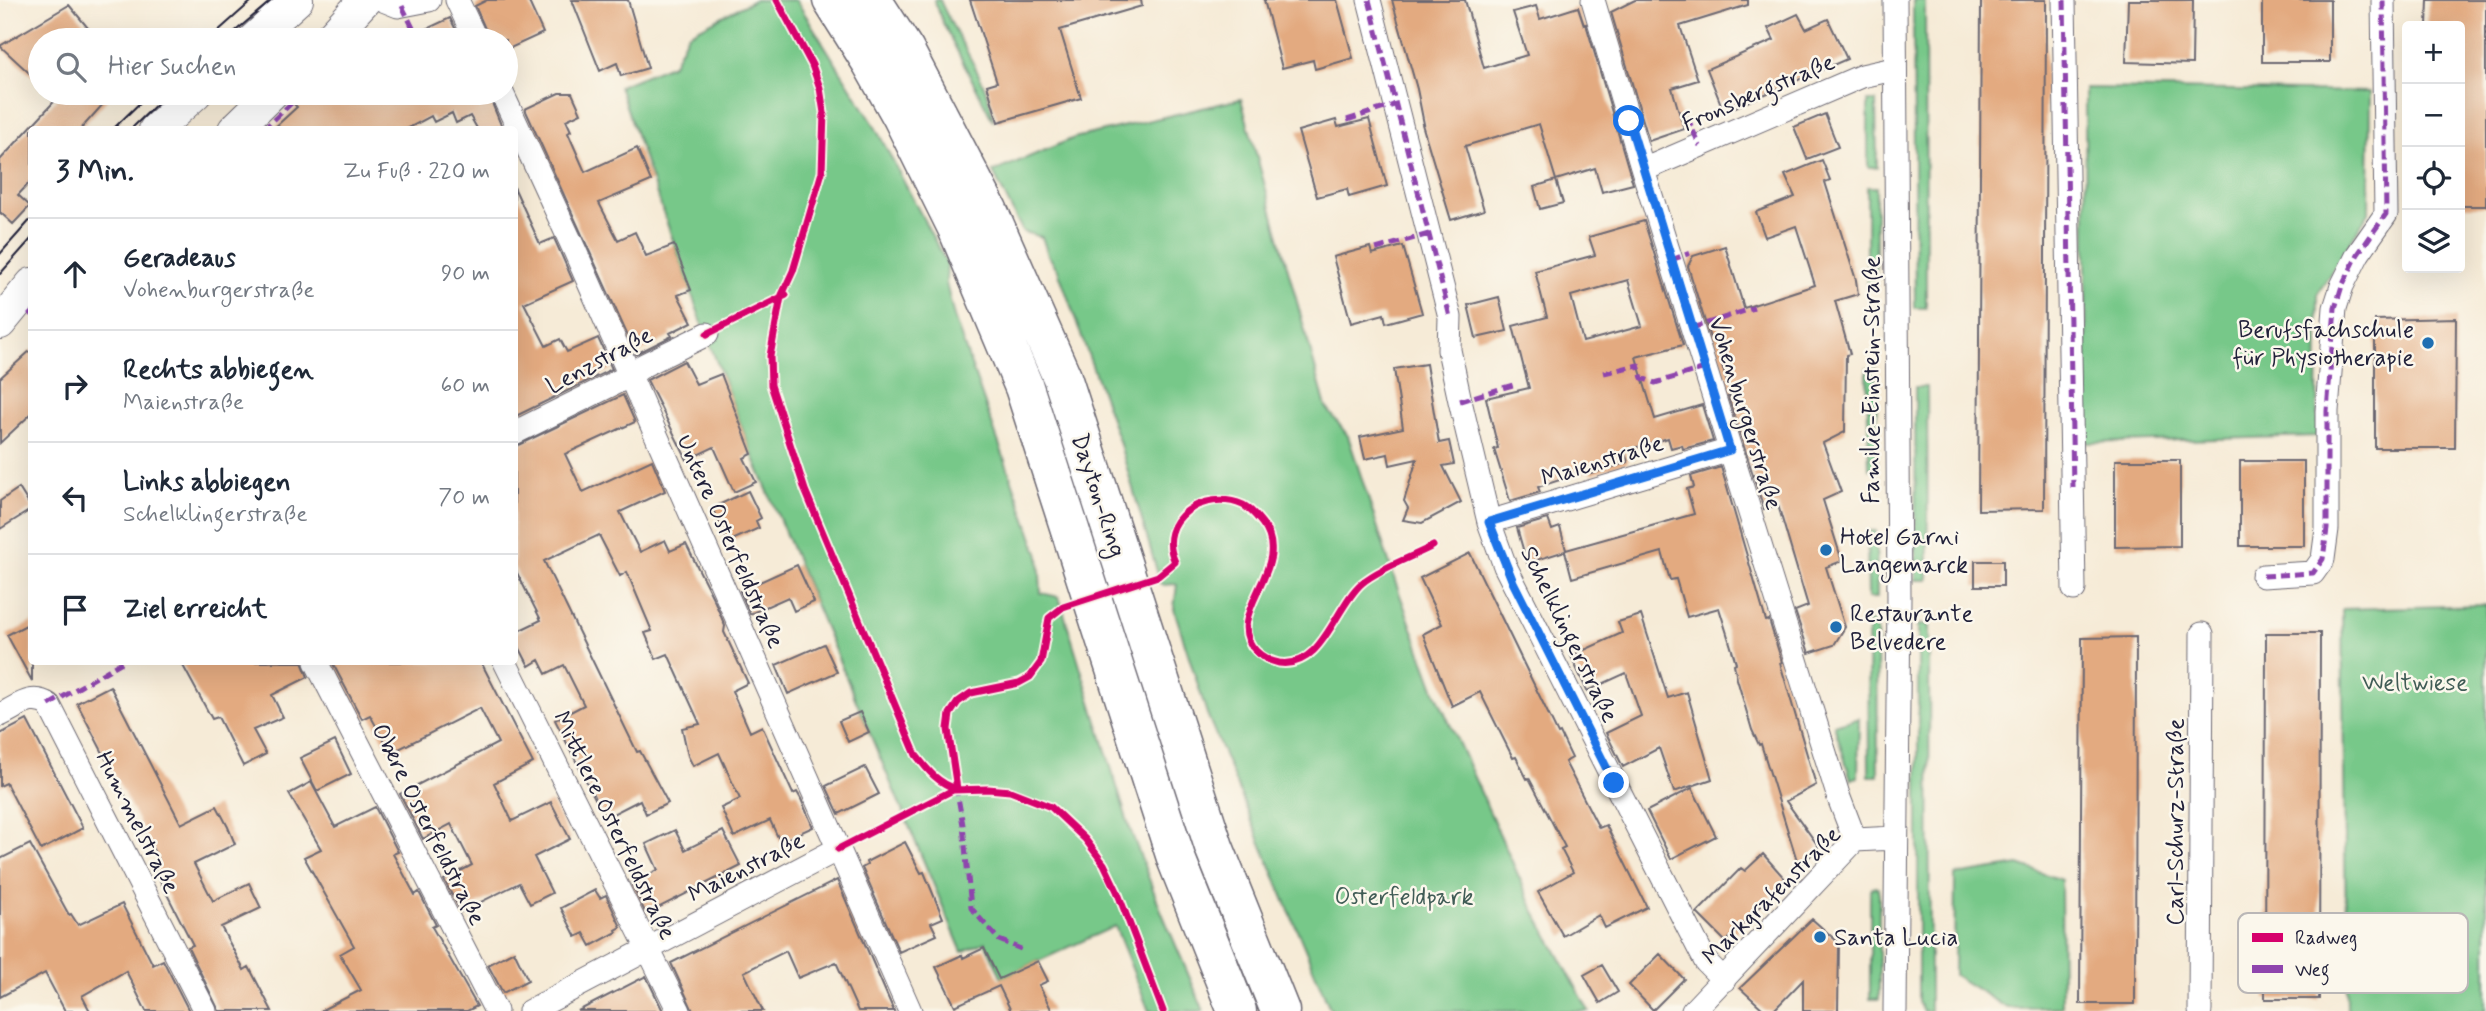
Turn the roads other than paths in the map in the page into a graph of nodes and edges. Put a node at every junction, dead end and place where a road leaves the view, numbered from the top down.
1 (297, 0) edge
2 (365, 0) edge
3 (383, 0) edge
4 (429, 0) edge
5 (457, 0) edge
6 (832, 0) edge
7 (872, 0) edge
8 (1369, 0) edge
9 (1593, 0) edge
10 (1895, 0) edge
11 (2064, 0) edge
12 (2383, 0) edge
13 (266, 28) edge
14 (339, 28) edge
15 (471, 28) edge
16 (1894, 69) junction
17 (183, 105) edge
18 (260, 105) edge
19 (507, 105) edge
20 (159, 126) edge
21 (238, 126) edge
22 (517, 126) edge
23 (518, 129) edge
24 (1643, 170) junction
25 (28, 289) edge
26 (28, 313) edge
27 (0, 323) edge
28 (0, 333) edge
29 (706, 334) dead end
30 (629, 376) junction
31 (518, 431) edge
32 (1730, 450) junction
33 (1489, 522) junction
34 (2263, 576) dead end
35 (2074, 589) dead end
36 (2202, 634) dead end
37 (318, 665) edge
38 (506, 665) edge
39 (0, 716) edge
40 (1895, 838) junction
41 (1855, 841) junction
42 (838, 849) junction
43 (647, 948) junction
44 (1724, 980) junction
45 (205, 1011) edge
46 (496, 1011) edge
47 (530, 1011) edge
48 (679, 1011) edge
49 (910, 1011) edge
50 (1237, 1011) edge
51 (1280, 1011) edge
52 (1693, 1011) edge
53 (1895, 1011) edge
54 (2200, 1011) edge

1 - 13 street
2 - 14 street
3 - 4 street
5 - 15 street
6 - 50 highway, Dayton-Ring
7 - 51 highway, Dayton-Ring
8 - 33 street, Schelklingerstraße
9 - 24 street, Vohenburgerstraße
10 - 16 street, Familie-Einstein-Straße
11 - 35 street
12 - 34 street
16 - 24 street, Fronsbergstraße
16 - 40 street, Familie-Einstein-Straße
17 - 20 street
18 - 21 street
19 - 22 street, Untere Osterfeldstraße
23 - 30 street, Untere Osterfeldstraße
24 - 32 street, Vohenburgerstraße
25 - 27 street
26 - 28 street
29 - 30 street, Lenzstraße
30 - 31 street, Lenzstraße
30 - 42 street, Untere Osterfeldstraße
32 - 33 street, Maienstraße
32 - 41 street, Vohenburgerstraße
33 - 44 street, Schelklingerstraße
36 - 54 street, Carl-Schurz-Straße
37 - 46 street, Obere Osterfeldstraße
38 - 43 street, Mittlere Osterfeldstraße
39 - 45 street, Hummelstraße
40 - 41 street, Markgrafenstraße
40 - 53 street, Familie-Einstein-Straße
41 - 44 street, Markgrafenstraße
42 - 43 street, Maienstraße
42 - 49 street, Untere Osterfeldstraße
43 - 47 street, Maienstraße
43 - 48 street, Mittlere Osterfeldstraße
44 - 52 street, Markgrafenstraße

